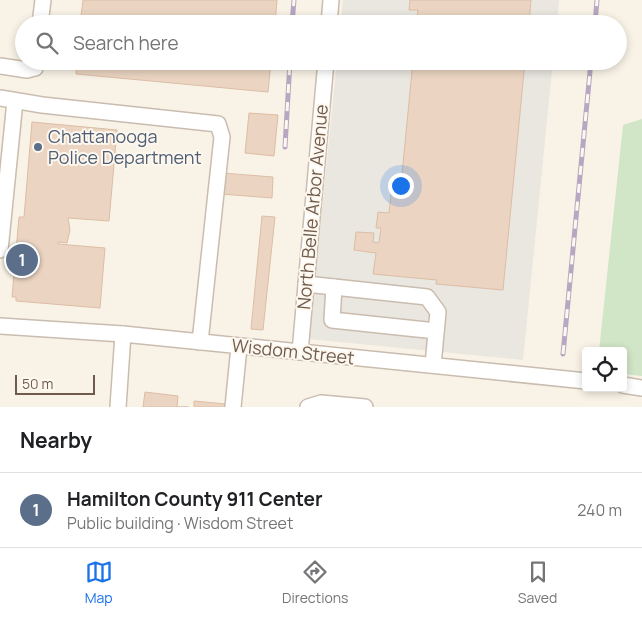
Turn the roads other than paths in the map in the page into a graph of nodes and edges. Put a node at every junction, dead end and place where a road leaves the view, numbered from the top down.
1 (43, 0) edge
2 (331, 0) edge
3 (41, 15) edge
4 (330, 15) edge
5 (0, 66) edge
6 (15, 68) edge
7 (325, 70) edge
8 (7, 100) edge
9 (0, 250) edge
10 (306, 284) junction
11 (334, 287) junction
12 (0, 326) edge
13 (436, 331) junction
14 (123, 334) junction
15 (200, 342) junction
16 (239, 346) junction
17 (300, 352) junction
18 (433, 365) junction
19 (582, 381) edge
20 (627, 386) edge
21 (642, 388) edge
22 (118, 407) edge
23 (233, 407) edge
24 (308, 407) edge
25 (365, 407) edge

1 - 3 street
2 - 4 street
5 - 6 street
7 - 10 street, North Belle Arbor Avenue
8 - 9 street
8 - 15 street
10 - 11 street
10 - 17 street, North Belle Arbor Avenue
11 - 13 street
11 - 13 street
12 - 14 street, Wisdom Street
13 - 18 street
14 - 15 street, Wisdom Street
14 - 22 street
15 - 16 street, Wisdom Street
16 - 17 street, Wisdom Street
16 - 23 street
17 - 18 street, Wisdom Street
18 - 19 street, Wisdom Street
20 - 21 street
24 - 25 street

